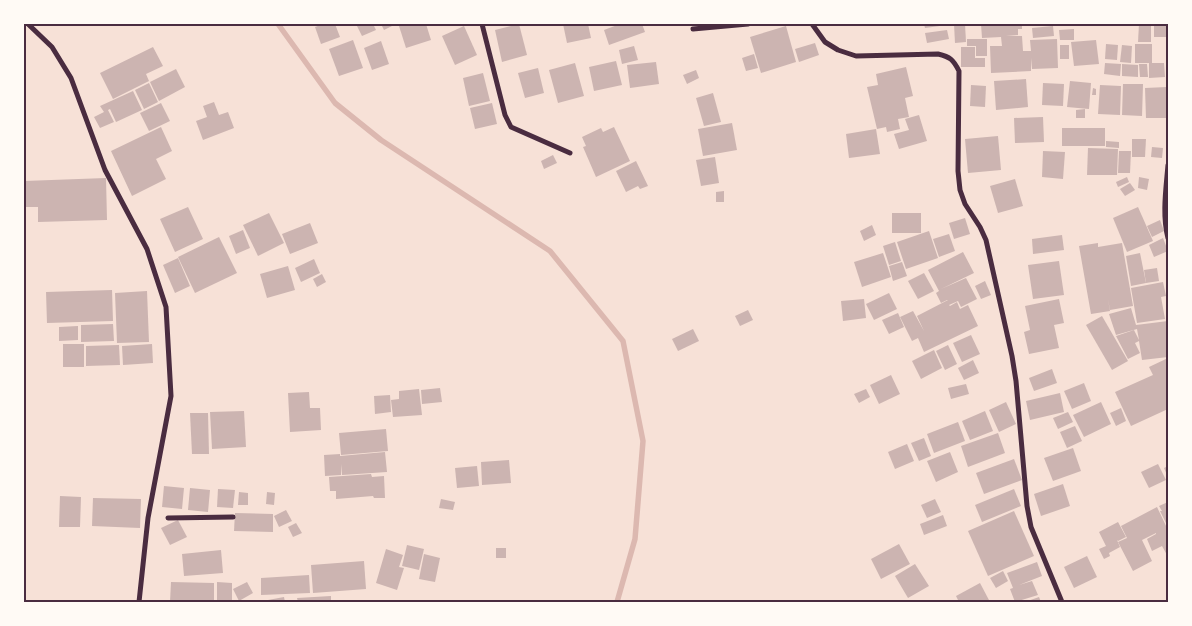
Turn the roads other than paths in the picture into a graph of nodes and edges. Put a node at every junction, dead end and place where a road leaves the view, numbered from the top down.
1 (28, 24) edge
2 (482, 24) edge
3 (748, 24) edge
4 (812, 24) edge
5 (693, 30) dead end
6 (570, 152) dead end
7 (1168, 165) edge
8 (1168, 238) edge
9 (233, 517) dead end
10 (148, 518) junction
11 (156, 518) dead end
12 (168, 518) dead end
13 (139, 602) edge
14 (1062, 602) edge

1 - 10 street
2 - 6 street
3 - 5 street
4 - 14 street
7 - 8 street
9 - 12 street
10 - 11 street
10 - 13 street

